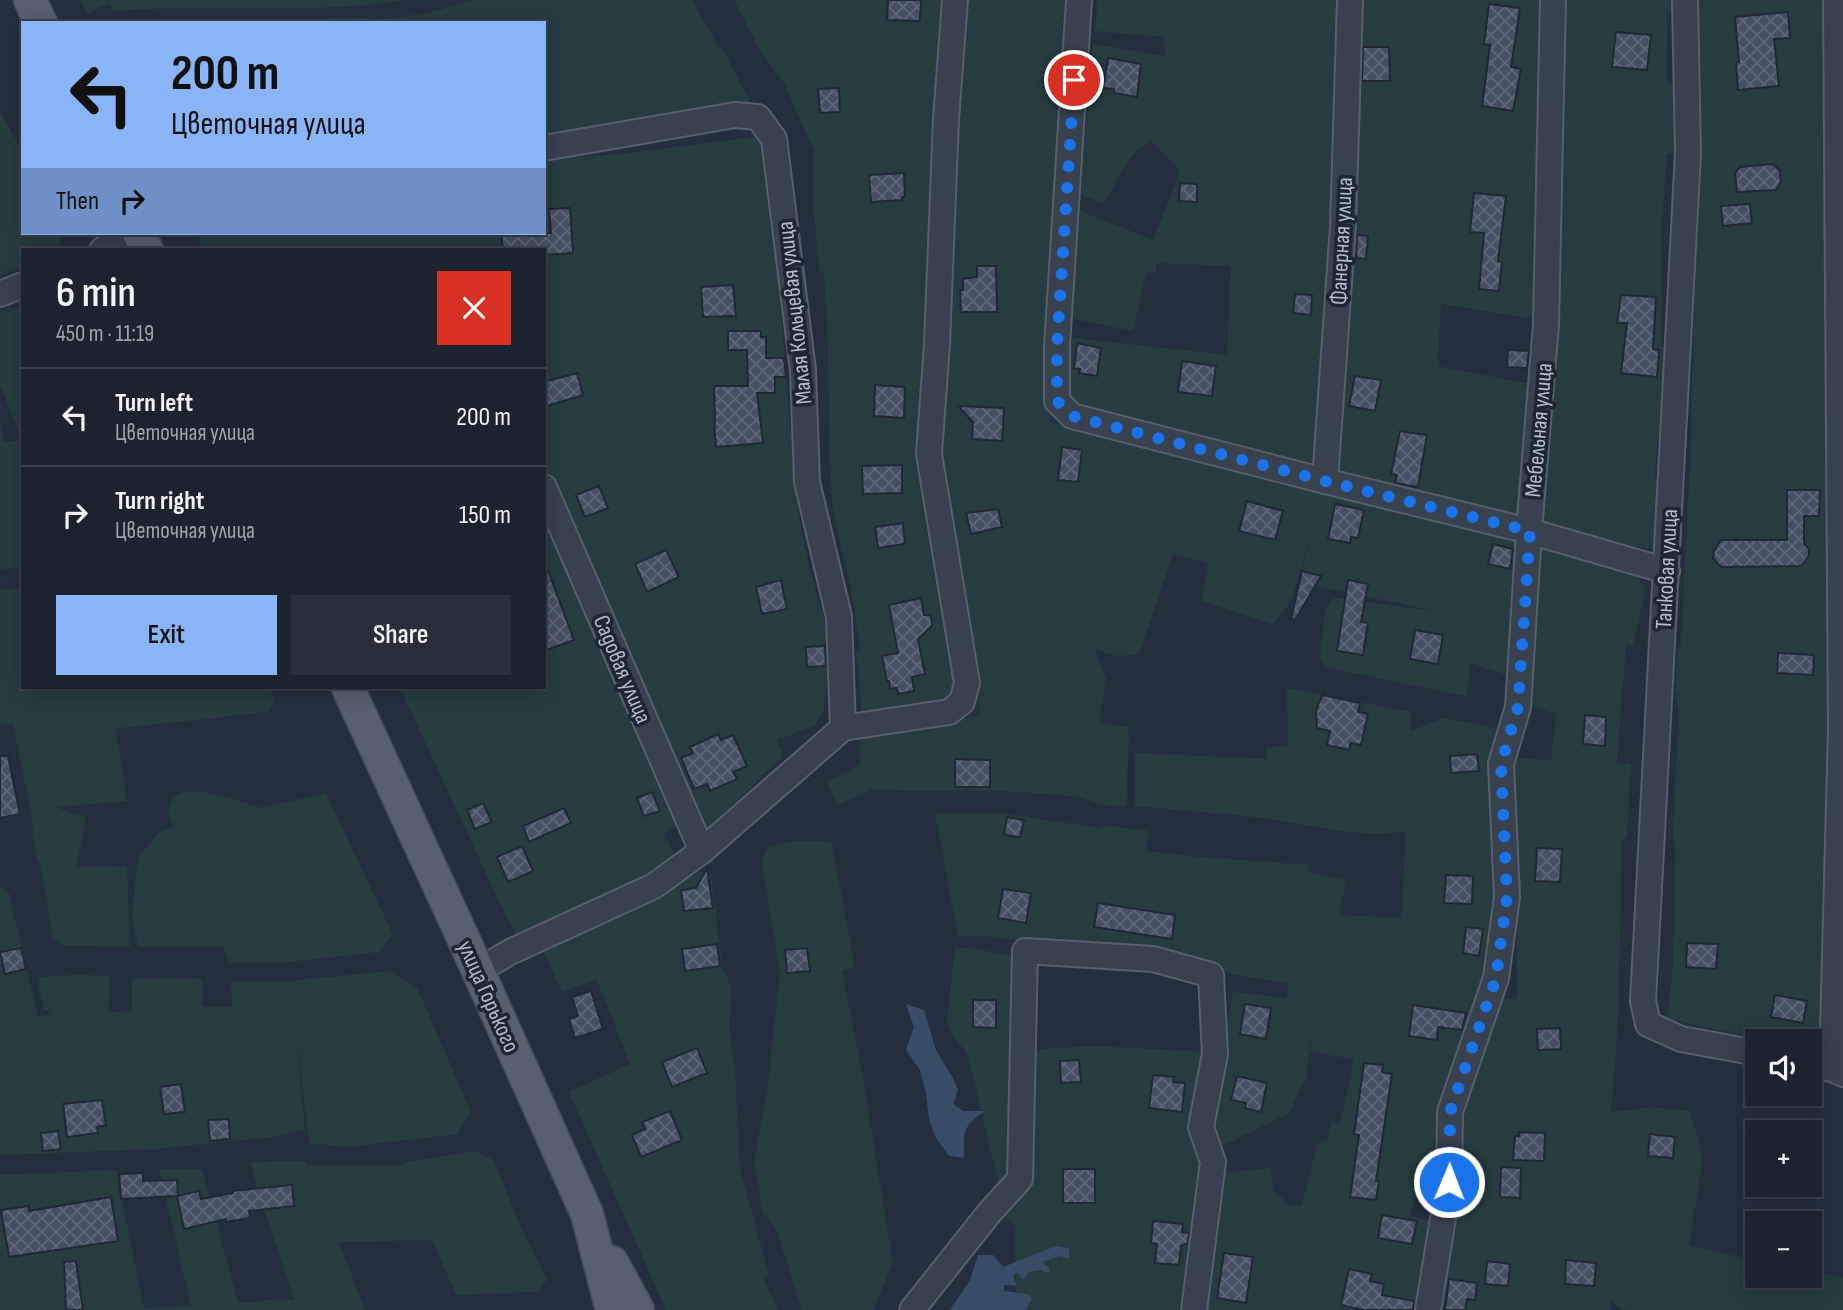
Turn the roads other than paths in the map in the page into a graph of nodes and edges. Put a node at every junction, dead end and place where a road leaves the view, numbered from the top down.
1 (30, 0) edge
2 (955, 0) edge
3 (1079, 0) edge
4 (1350, 0) edge
5 (1553, 0) edge
6 (1685, 0) edge
7 (1836, 0) edge
8 (40, 21) edge
9 (546, 148) edge
10 (21, 286) edge
11 (0, 294) edge
12 (1325, 481) junction
13 (546, 492) edge
14 (1530, 531) junction
15 (1667, 571) junction
16 (348, 689) edge
17 (844, 728) junction
18 (702, 851) junction
19 (478, 971) junction
20 (1745, 1051) edge
21 (1828, 1069) edge
22 (587, 1214) junction
23 (612, 1310) edge
24 (638, 1310) edge
25 (912, 1310) edge
26 (1195, 1310) edge
27 (1428, 1310) edge

1 - 8 main road
2 - 17 street
3 - 12 street
4 - 12 street, Фанерная улица
5 - 14 street, Мебельная улица
6 - 15 street, Танковая улица
7 - 21 street
9 - 17 street, Малая Кольцевая улица
10 - 11 street
12 - 14 street
13 - 18 street, Садовая улица
14 - 15 street
14 - 27 street, Мебельная улица
15 - 20 street, Танковая улица
16 - 19 main road, улица Горького
17 - 18 street
18 - 19 street
19 - 22 main road, улица Горького
22 - 23 main road, улица Горького
22 - 24 main road
25 - 26 street

